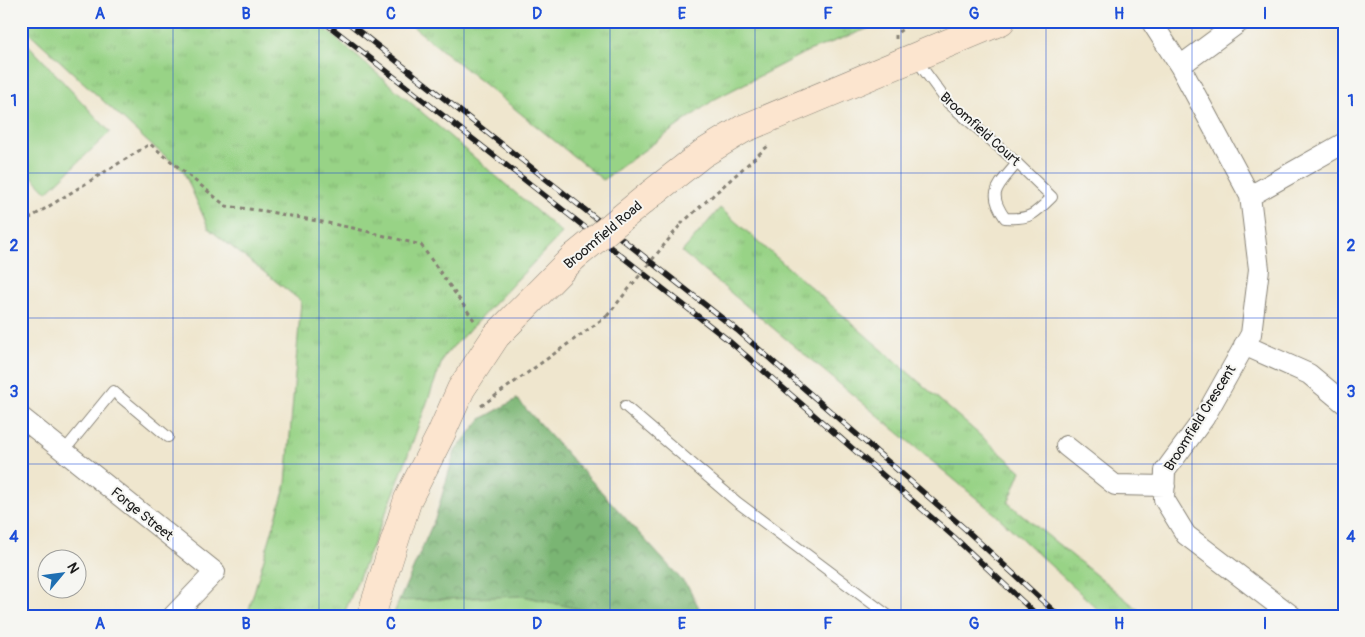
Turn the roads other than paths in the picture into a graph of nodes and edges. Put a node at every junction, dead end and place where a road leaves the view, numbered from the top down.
1 (1001, 21) edge
2 (1151, 21) edge
3 (1241, 21) edge
4 (914, 57) junction
5 (1180, 66) junction
6 (1344, 143) edge
7 (1017, 163) junction
8 (1250, 196) junction
9 (1244, 345) junction
10 (1344, 403) edge
11 (625, 406) dead end
12 (21, 417) edge
13 (168, 437) dead end
14 (1066, 446) dead end
15 (64, 451) junction
16 (1165, 486) junction
17 (173, 616) edge
18 (371, 616) edge
19 (889, 616) edge
20 (1292, 616) edge

1 - 4 street, Broomfield Road
2 - 5 street, Broomfield Crescent
3 - 5 street
4 - 7 lane, Broomfield Court
4 - 18 street, Broomfield Road, bridge
5 - 8 street, Broomfield Crescent
6 - 8 street
7 - 7 lane, Broomfield Court
8 - 9 street, Broomfield Crescent
9 - 10 street
9 - 16 street, Broomfield Crescent
11 - 19 lane
12 - 15 street, Forge Street
13 - 15 lane
14 - 16 street
15 - 17 street, Forge Street
16 - 20 street, Broomfield Crescent

